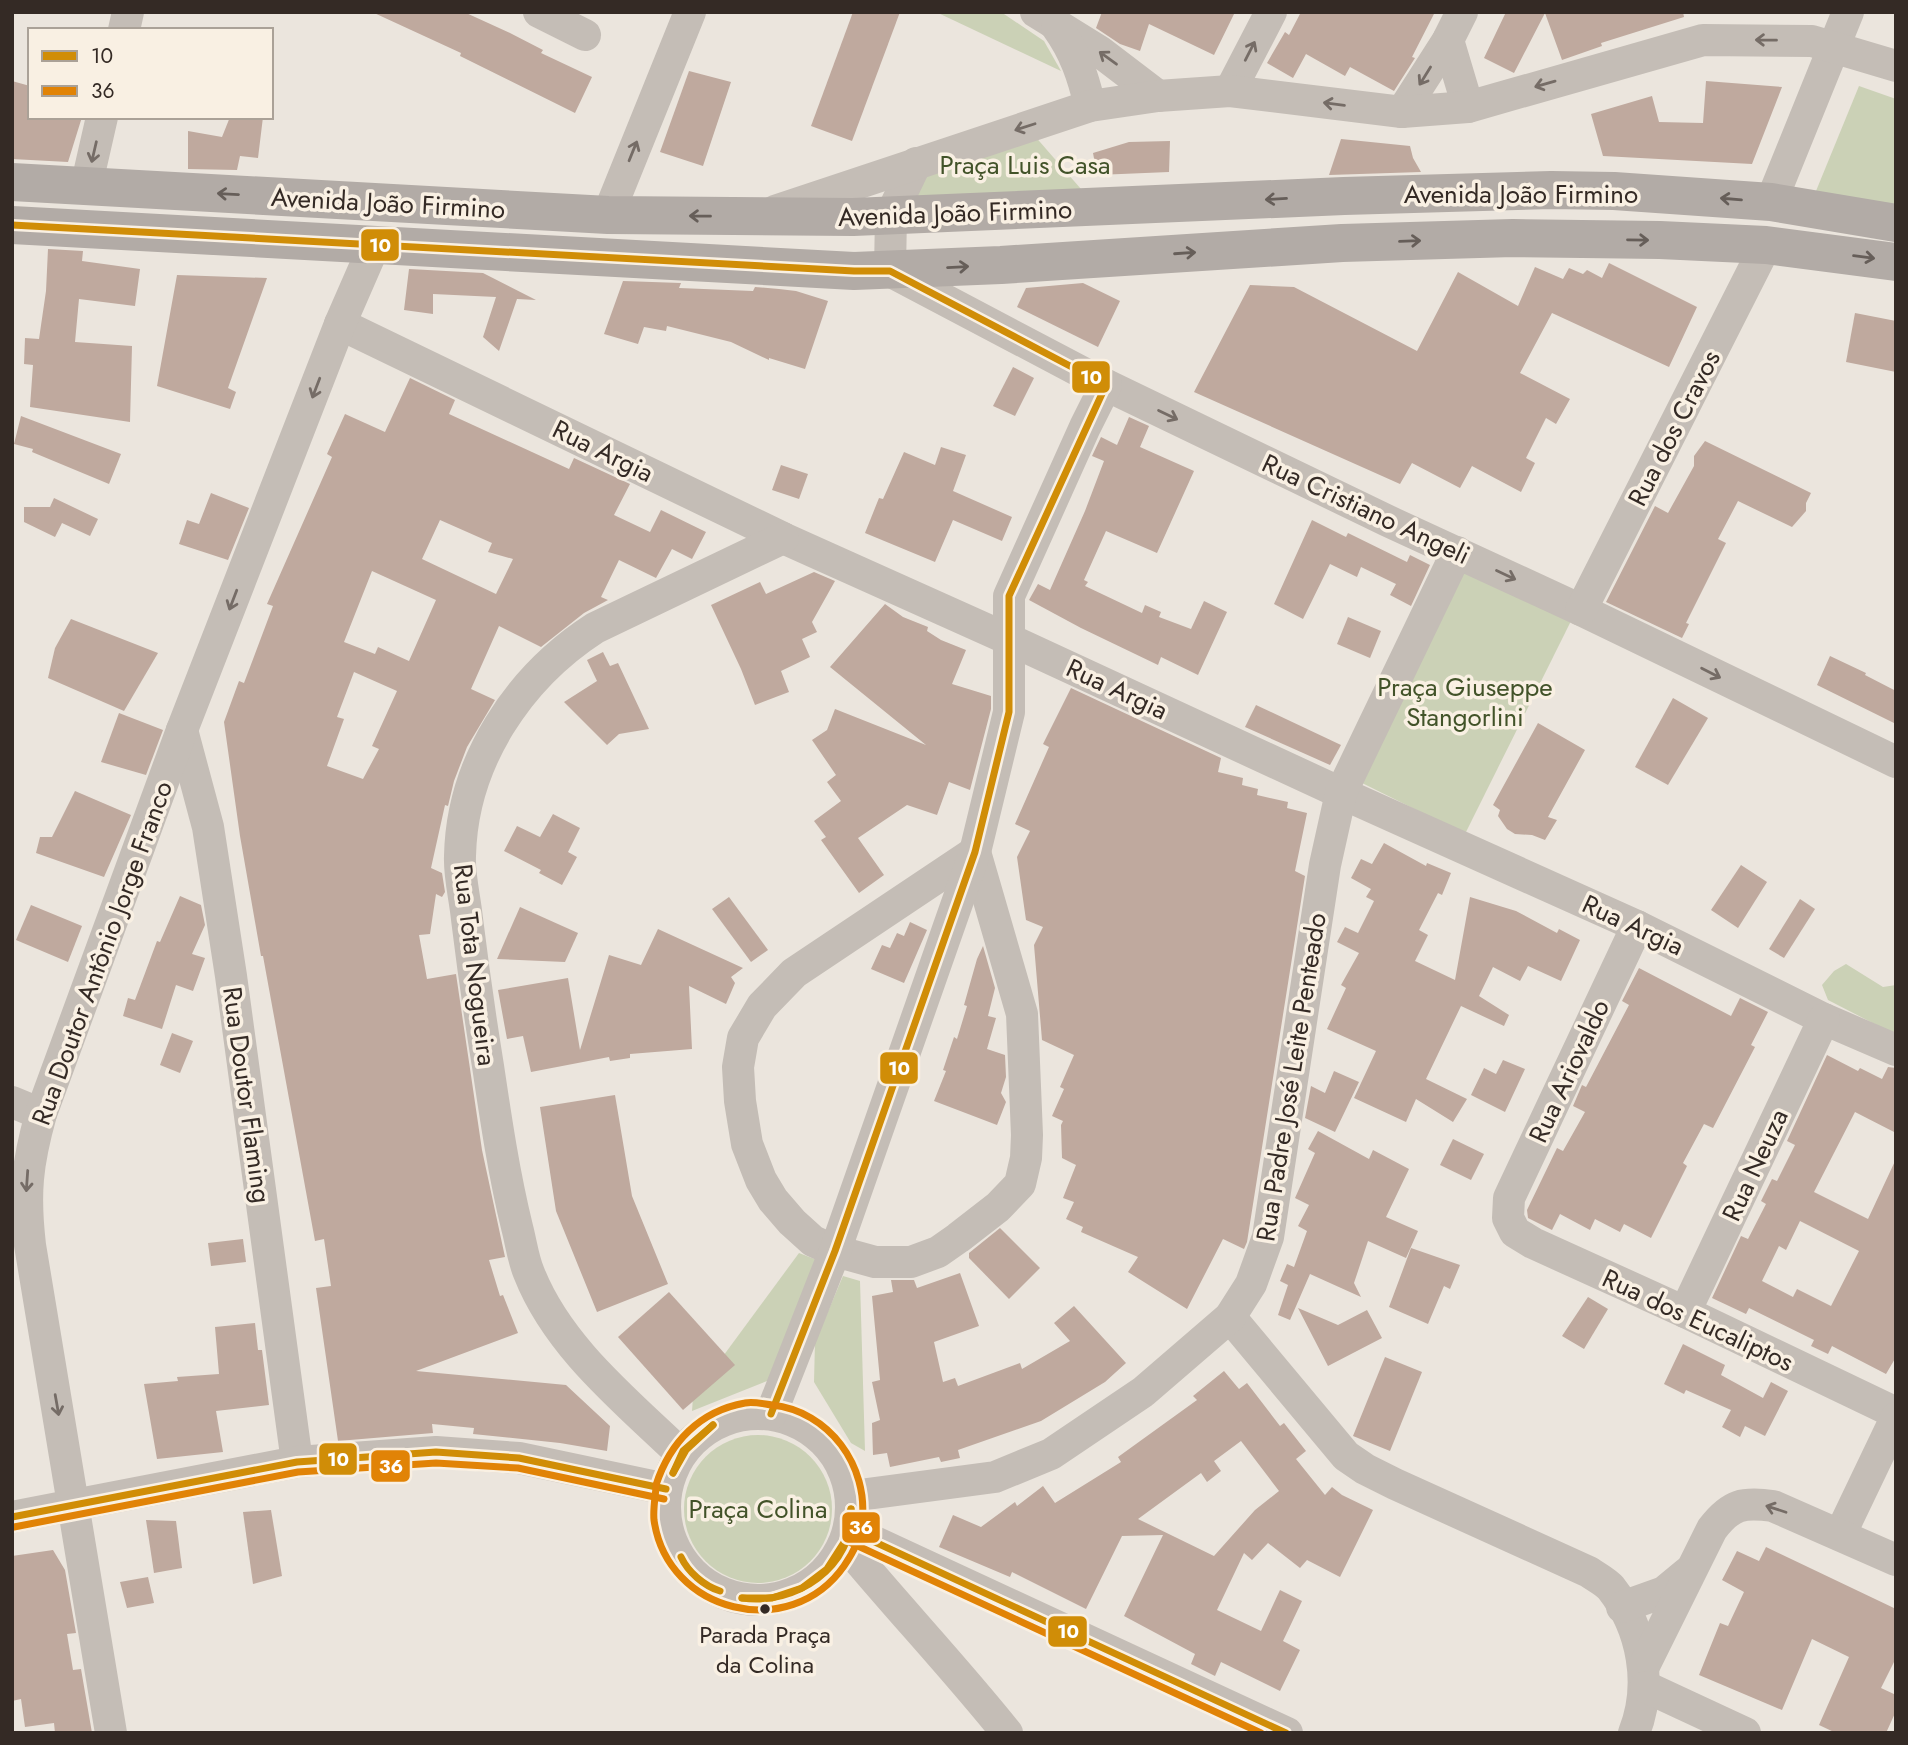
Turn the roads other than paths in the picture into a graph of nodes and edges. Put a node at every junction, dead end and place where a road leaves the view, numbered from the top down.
1 (539, 12) edge
2 (690, 12) edge
3 (1270, 12) edge
4 (1462, 12) edge
5 (1848, 12) edge
6 (1045, 18) edge
7 (585, 35) dead end
8 (1448, 40) junction
9 (1834, 47) junction
10 (1896, 66) edge
11 (1230, 91) junction
12 (1158, 96) junction
13 (1090, 106) junction
14 (1468, 107) junction
15 (1402, 112) junction
16 (102, 119) edge
17 (916, 163) junction
18 (12, 182) edge
19 (86, 187) junction
20 (1771, 202) junction
21 (608, 215) junction
22 (891, 215) junction
23 (759, 217) junction
24 (1896, 223) edge
25 (12, 225) edge
26 (374, 246) junction
27 (1766, 246) junction
28 (1896, 262) edge
29 (890, 271) junction
30 (340, 324) junction
31 (1106, 385) junction
32 (783, 538) junction
33 (1457, 552) junction
34 (1581, 610) junction
35 (1008, 639) junction
36 (182, 730) junction
37 (1896, 762) edge
38 (1341, 793) junction
39 (975, 852) junction
40 (1637, 926) junction
41 (1824, 1018) junction
42 (1896, 1050) edge
43 (12, 1102) edge
44 (41, 1114) junction
45 (1508, 1218) joint
46 (835, 1251) junction
47 (1685, 1312) junction
48 (1230, 1317) junction
49 (771, 1414) junction
50 (1896, 1415) edge
51 (681, 1454) junction
52 (297, 1462) junction
53 (666, 1489) junction
54 (852, 1496) junction
55 (74, 1506) junction
56 (12, 1517) edge
57 (1839, 1535) junction
58 (847, 1537) junction
59 (1896, 1560) edge
60 (1691, 1569) junction
61 (1622, 1607) junction
62 (1645, 1677) junction
63 (111, 1733) edge
64 (1007, 1733) edge
65 (1287, 1733) edge
66 (1634, 1733) edge
67 (1745, 1733) edge

1 - 7 street
21 -> 2 street
11 -> 3 street
4 - 8 street
5 - 9 street
12 -> 6 street
6 - 13 street
8 - 14 street
8 -> 15 street
9 - 10 street
9 -> 14 street
9 - 20 street
11 - 12 street
15 -> 11 street
12 - 13 street
13 -> 17 street
14 - 15 street
16 -> 19 street
17 - 22 street
17 - 23 street
18 - 19 main road, Avenida João Firmino
21 -> 19 main road, Avenida João Firmino
20 -> 22 main road, Avenida João Firmino
20 - 24 main road, Avenida João Firmino
23 -> 21 main road, Avenida João Firmino
22 - 23 main road, Avenida João Firmino
22 - 29 street
25 - 26 main road, Avenida João Firmino
26 - 29 main road, Avenida João Firmino
26 - 30 street, Rua Doutor Antônio Jorge Franco
27 -> 28 main road, Avenida João Firmino
29 -> 27 main road, Avenida João Firmino
27 - 34 street, Rua dos Cravos
29 - 31 street, Rua Cristiano Angeli
30 - 32 street, Rua Argia
30 -> 36 street, Rua Doutor Antônio Jorge Franco
31 -> 33 street, Rua Cristiano Angeli
31 - 35 street
32 - 35 street, Rua Argia
32 - 51 street, Rua Tota Nogueira
33 -> 34 street, Rua Cristiano Angeli
33 - 38 street, Rua Padre José Leite Penteado
34 -> 37 street, Rua Cristiano Angeli
35 - 38 street, Rua Argia
35 - 39 street
36 - 44 street, Rua Doutor Antônio Jorge Franco
36 - 52 street, Rua Doutor Flaming
38 - 40 street, Rua Argia
38 - 48 street, Rua Padre José Leite Penteado
39 - 46 street
39 - 46 street
39 - 46 street
40 - 41 street, Rua Argia
40 - 45 street, Rua Ariovaldo
41 - 42 street, Rua Argia
41 - 47 street, Rua Neuza
43 - 44 street
44 -> 55 street, Rua Doutor Antônio Jorge Franco
45 - 47 street, Rua dos Eucaliptos
46 - 49 street
47 - 50 street, Rua dos Eucaliptos
48 - 54 street, Rua Padre José Leite Penteado
48 - 61 street
49 - 51 street
49 - 54 street
50 - 57 street
51 - 53 street
52 - 53 street
52 - 55 street
53 - 58 street
54 - 58 street
55 - 56 street
55 - 63 street, Rua Doutor Antônio Jorge Franco
57 - 59 street
57 -> 60 street
58 - 64 street
58 - 65 street
60 - 61 street
60 - 62 street
61 - 62 street
62 - 66 street
62 - 67 street

